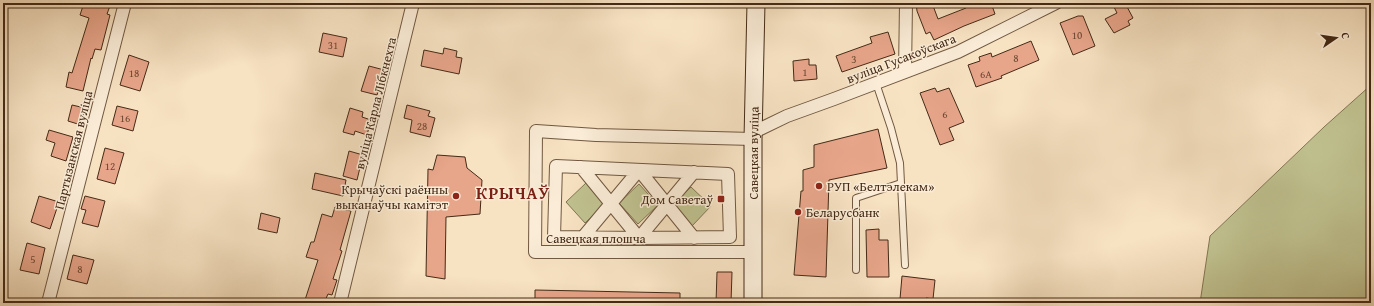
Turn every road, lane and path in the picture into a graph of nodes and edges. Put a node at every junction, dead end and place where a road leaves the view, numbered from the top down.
1 (125, 3) edge
2 (413, 3) edge
3 (756, 3) edge
4 (906, 3) edge
5 (1056, 3) edge
6 (905, 72) junction
7 (876, 83) junction
8 (754, 136) junction
9 (581, 167) junction
10 (639, 170) junction
11 (694, 172) junction
12 (901, 183) junction
13 (611, 204) junction
14 (667, 204) junction
15 (583, 237) junction
16 (638, 238) junction
17 (694, 238) junction
18 (754, 252) junction
19 (905, 266) dead end
20 (856, 270) dead end
21 (48, 303) edge
22 (340, 303) edge
23 (753, 303) edge

1 - 21 street, Партызанская вуліца
2 - 22 street, вуліца Карла Лібкнехта
3 - 8 street, Савецкая вуліца
4 - 6 street
5 - 6 street, вуліца Гусакоўскага
6 - 7 street, вуліца Гусакоўскага
7 - 8 street, вуліца Гусакоўскага
7 - 12 lane
8 - 18 street, Савецкая вуліца
8 - 18 street, Савецкая плошча
9 - 10 street
9 - 13 street
9 - 15 street
10 - 11 street
10 - 13 street
10 - 14 street
11 - 14 street
11 - 17 street
12 - 19 lane
12 - 20 lane
13 - 15 street
13 - 16 street
14 - 16 street
14 - 17 street
15 - 16 street
16 - 17 street
18 - 23 street, Савецкая вуліца

